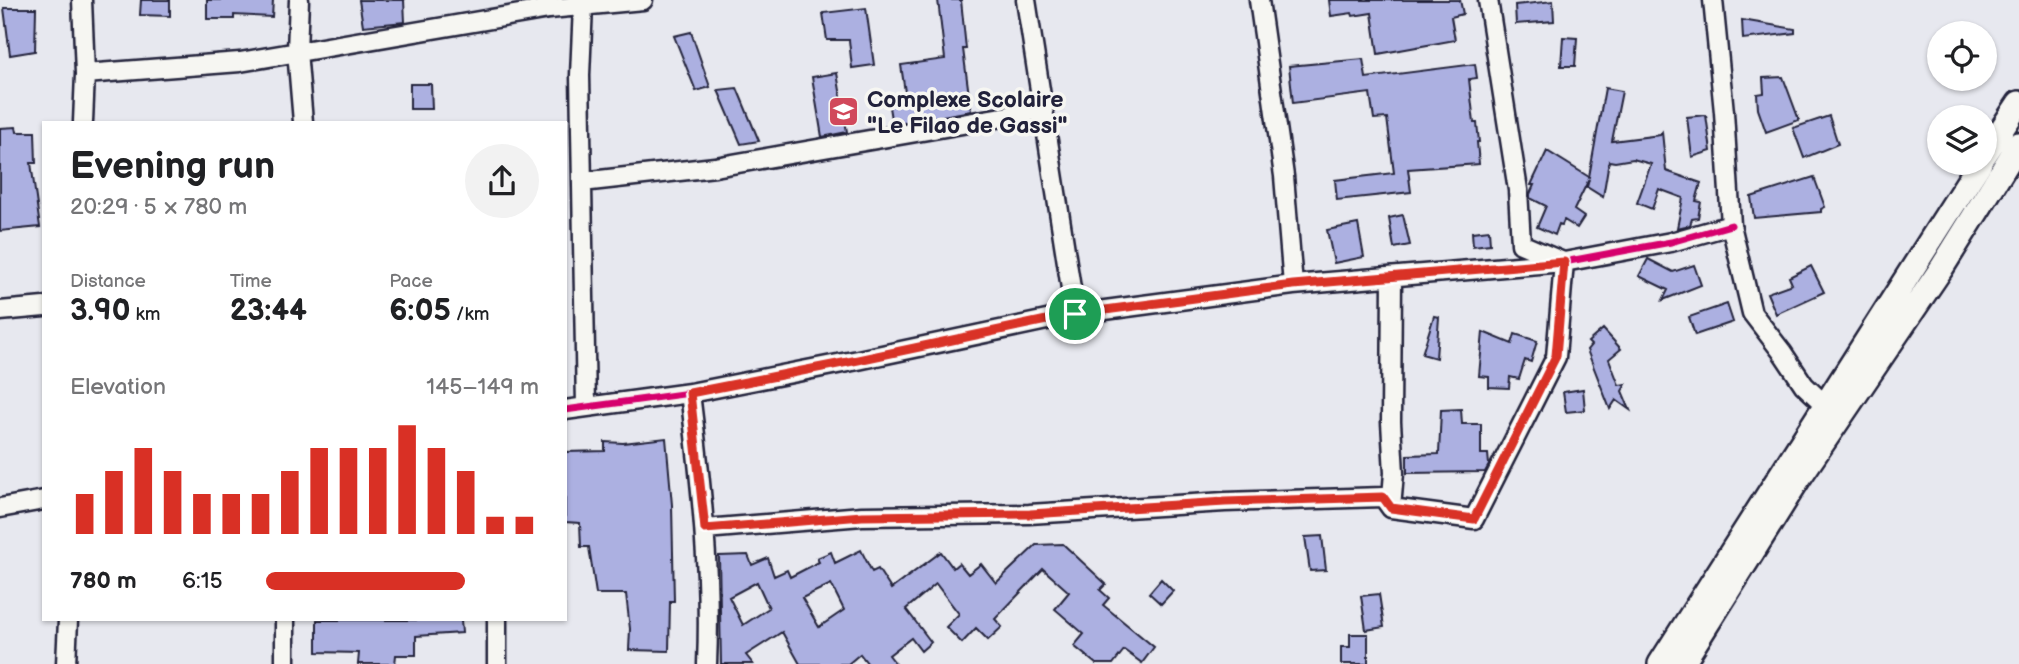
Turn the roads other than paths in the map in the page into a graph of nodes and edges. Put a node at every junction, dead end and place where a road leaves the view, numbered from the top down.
1 (82, 0) edge
2 (299, 0) edge
3 (643, 0) edge
4 (1026, 0) edge
5 (1259, 0) edge
6 (1488, 0) edge
7 (1713, 0) edge
8 (583, 6) junction
9 (297, 51) junction
10 (85, 74) junction
11 (2019, 103) edge
12 (1042, 110) junction
13 (83, 121) edge
14 (303, 121) edge
15 (1997, 136) edge
16 (2019, 144) edge
17 (1972, 175) edge
18 (582, 182) junction
19 (1731, 225) junction
20 (1564, 262) junction
21 (1392, 277) junction
22 (1293, 285) junction
23 (42, 307) edge
24 (0, 311) edge
25 (1075, 314) junction
26 (690, 393) junction
27 (1824, 404) junction
28 (586, 407) junction
29 (567, 410) edge
30 (42, 500) edge
31 (0, 508) edge
32 (1391, 508) junction
33 (705, 529) junction
34 (1749, 540) junction
35 (68, 621) edge
36 (285, 621) edge
37 (497, 621) edge
38 (66, 664) edge
39 (285, 664) edge
40 (497, 664) edge
41 (707, 664) edge
42 (1660, 664) edge
43 (1682, 664) edge

1 - 10 street
2 - 9 street
3 - 8 street
4 - 12 street
5 - 22 street
6 - 20 street
7 - 19 street
8 - 9 street
8 - 18 street
9 - 10 street
9 - 14 street
10 - 13 street
11 - 15 main road
12 - 18 street
12 - 25 street
16 - 34 main road
17 - 27 main road
18 - 28 street
19 - 20 street
19 - 27 street
20 - 21 street
20 - 32 street
21 - 22 street
21 - 32 street
22 - 25 street
23 - 24 street
25 - 26 street
26 - 28 street
26 - 33 street
27 - 34 main road
28 - 29 street
30 - 31 street
32 - 33 street
33 - 41 street
34 - 42 main road
34 - 43 main road
35 - 38 street
36 - 39 street
37 - 40 street

